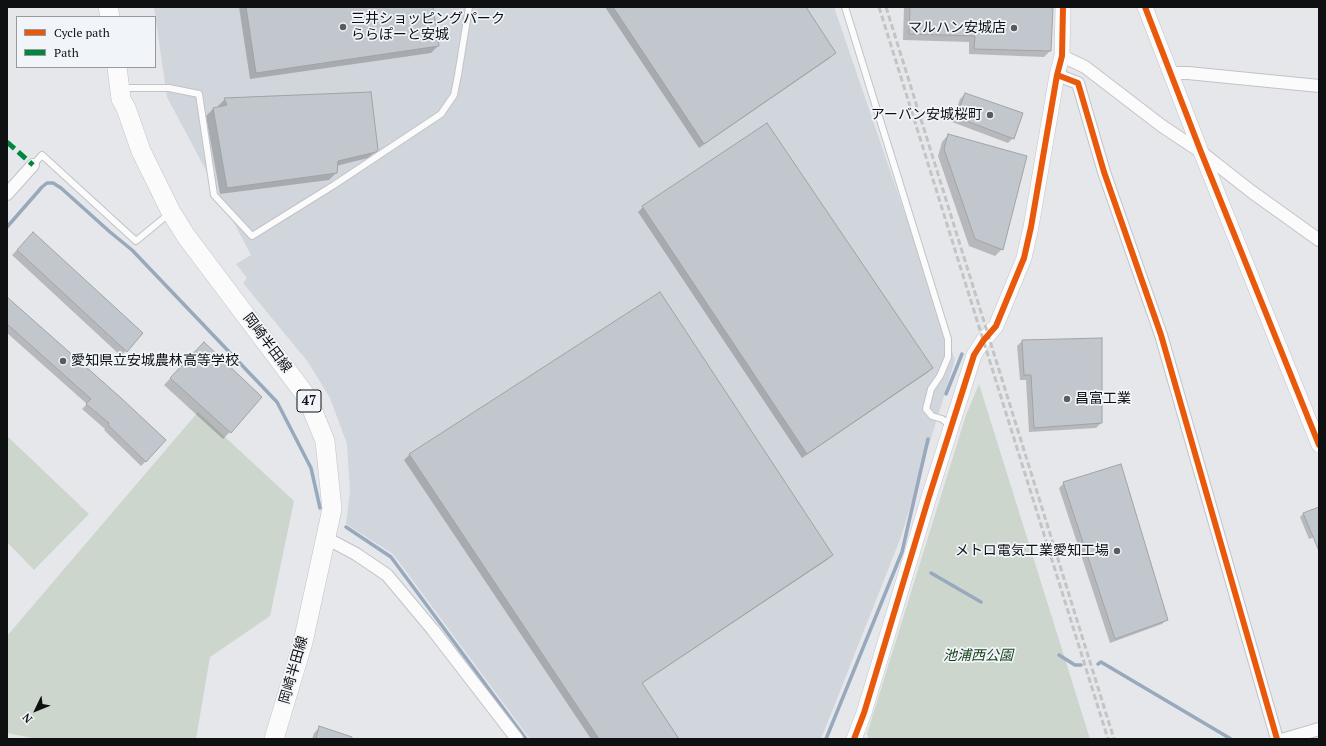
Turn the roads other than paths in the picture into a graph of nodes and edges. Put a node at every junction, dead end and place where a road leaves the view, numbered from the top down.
1 (469, 7) edge
2 (845, 7) edge
3 (1063, 7) edge
4 (1145, 7) edge
5 (1062, 56) junction
6 (117, 68) edge
7 (128, 68) edge
8 (1170, 73) junction
9 (1057, 75) junction
10 (1319, 86) edge
11 (130, 88) junction
12 (126, 108) junction
13 (1201, 152) junction
14 (33, 165) joint
15 (7, 194) edge
16 (171, 212) junction
17 (1319, 240) edge
18 (951, 426) junction
19 (1319, 445) edge
20 (326, 538) junction
21 (1319, 729) edge
22 (274, 739) edge
23 (517, 739) edge
24 (854, 739) edge
25 (1277, 739) edge
26 (1285, 739) edge

1 - 11 lane
2 - 18 lane
3 - 5 street
4 - 8 street
5 - 9 street
5 - 13 street
6 - 12 main road, 岡崎半田線 / 47
7 - 11 main road
8 - 10 street
8 - 13 street
9 - 18 street
9 - 25 street
11 - 12 main road
12 - 16 main road, 岡崎半田線 / 47
13 - 17 street
13 - 19 street
14 - 15 street
14 - 16 lane
16 - 20 main road, 岡崎半田線 / 47
18 - 24 street
20 - 22 main road, 岡崎半田線 / 47
20 - 23 street
21 - 26 street

